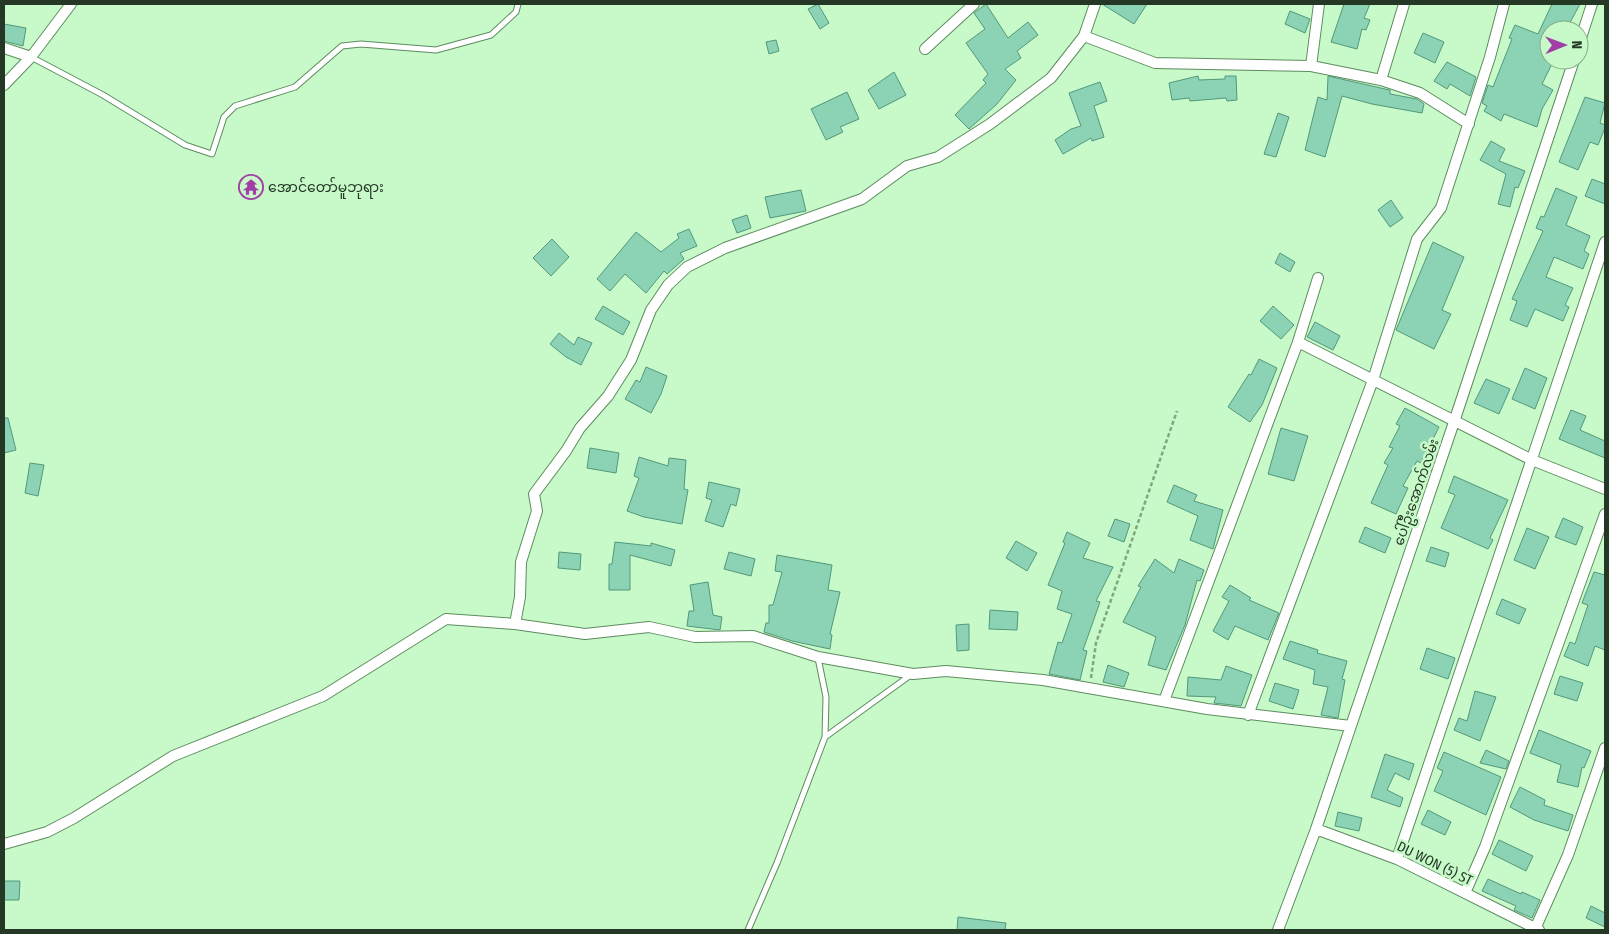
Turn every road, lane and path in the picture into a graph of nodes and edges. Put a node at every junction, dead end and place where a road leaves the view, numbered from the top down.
1 (71, 4) edge
2 (518, 4) edge
3 (974, 4) edge
4 (1095, 4) edge
5 (1319, 4) edge
6 (1404, 4) edge
7 (1504, 4) edge
8 (1592, 4) edge
9 (1587, 20) edge
10 (1084, 36) junction
11 (4, 48) edge
12 (925, 49) dead end
13 (31, 57) junction
14 (1311, 66) junction
15 (1571, 70) edge
16 (1381, 80) junction
17 (4, 85) edge
18 (1469, 124) junction
19 (1605, 242) edge
20 (1318, 278) dead end
21 (1298, 342) junction
22 (1373, 380) junction
23 (1177, 411) dead end
24 (1454, 422) junction
25 (1532, 460) junction
26 (1605, 488) edge
27 (1605, 514) edge
28 (515, 624) junction
29 (818, 657) junction
30 (913, 674) junction
31 (1090, 687) junction
32 (1164, 701) junction
33 (1248, 715) junction
34 (1351, 726) junction
35 (825, 737) junction
36 (1605, 748) edge
37 (1316, 829) junction
38 (4, 844) edge
39 (1397, 859) junction
40 (1465, 893) junction
41 (1537, 929) edge
42 (748, 930) edge
43 (1278, 930) edge

1 - 13 street
2 - 13 lane
3 - 12 street
4 - 10 street
5 - 14 street
6 - 16 street
7 - 18 street
8 - 9 street
10 - 14 street
10 - 28 street
11 - 13 street
13 - 17 street
14 - 16 street
15 - 24 street, ပေါ်ဦးအောက်လမ်း
16 - 18 street
18 - 22 street
19 - 25 street
20 - 21 street
21 - 22 street
21 - 32 street
22 - 24 street
22 - 33 street
23 - 31 path
24 - 25 street
24 - 34 street, ပေါ်ဦးအောက်လမ်း
25 - 26 street
25 - 39 street
27 - 40 street
28 - 29 street
28 - 38 street
29 - 30 street
29 - 35 lane
30 - 31 street
30 - 35 lane
31 - 32 street
32 - 33 street
33 - 34 street
34 - 37 street, ပေါ်ဦးအောက်လမ်း
35 - 42 lane
36 - 41 street
37 - 39 street, DU WON (5) ST
37 - 43 street, ပေါ်ဦးအောက်လမ်း
39 - 40 street, DU WON (5) ST
40 - 41 street, DU WON (5) ST

